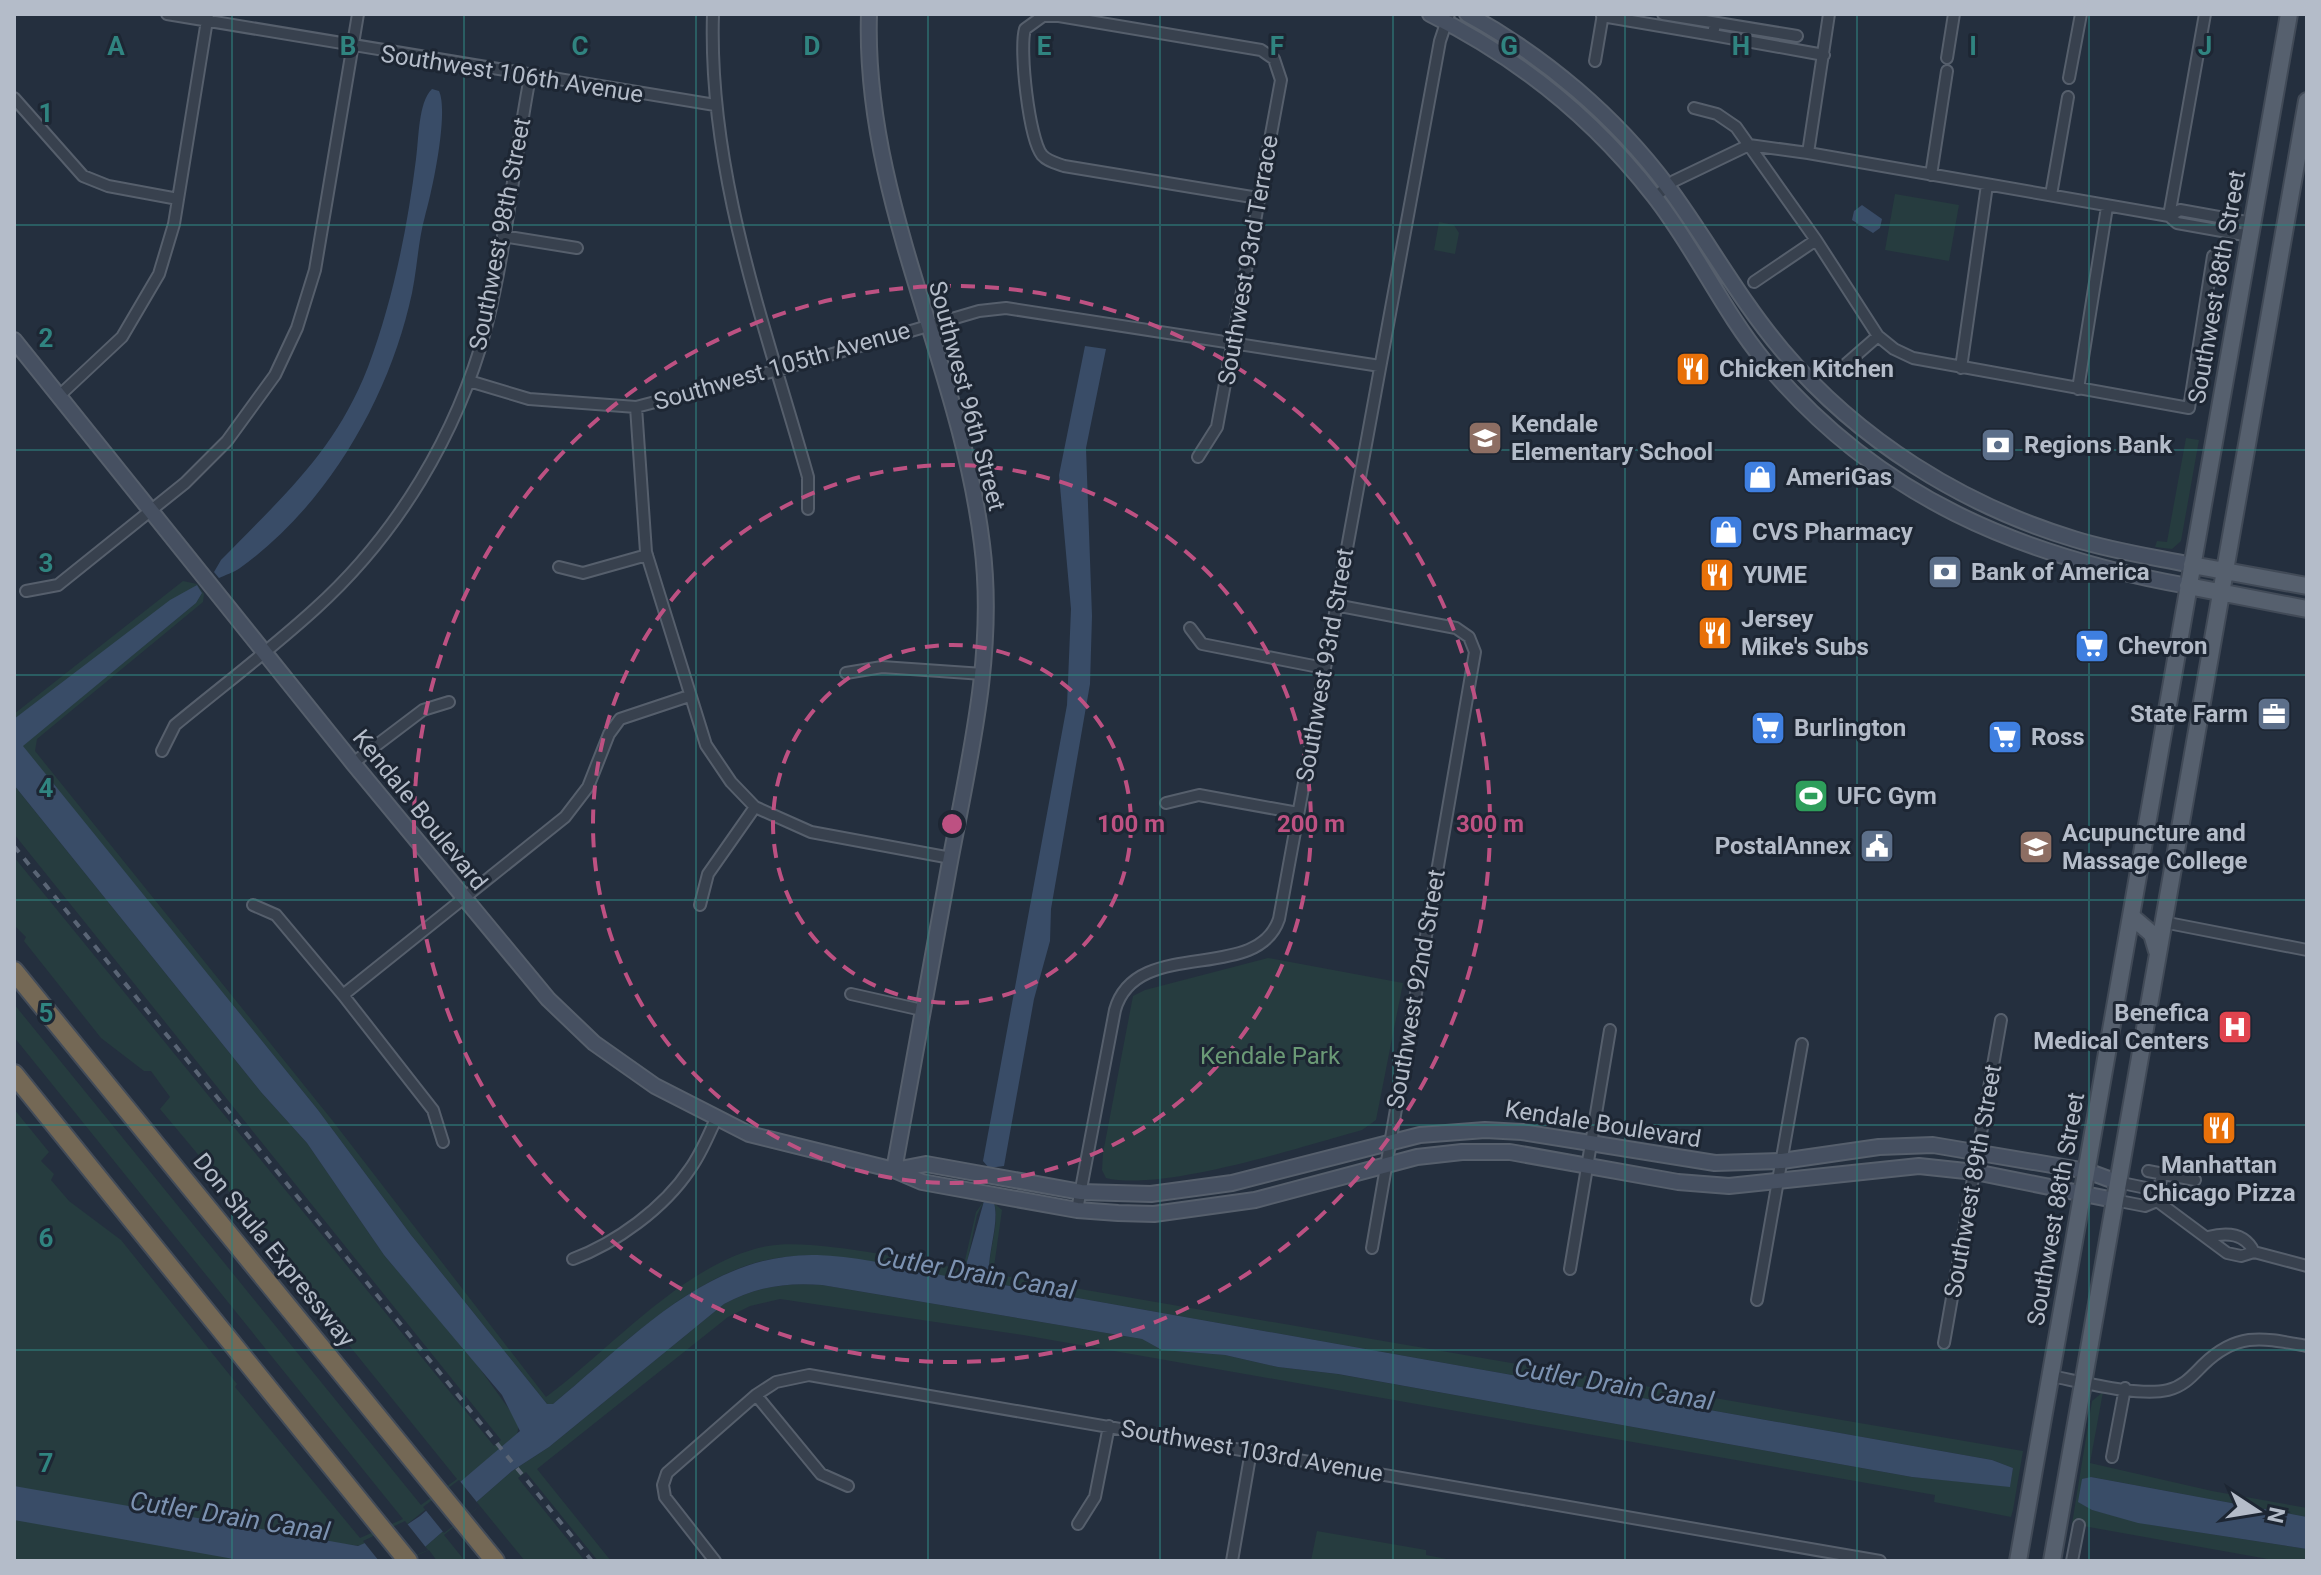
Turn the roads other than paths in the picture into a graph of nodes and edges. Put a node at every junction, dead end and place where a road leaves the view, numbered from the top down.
1 (167, 14) edge
2 (358, 14) edge
3 (713, 14) edge
4 (869, 14) edge
5 (1430, 14) edge
6 (1467, 14) edge
7 (1663, 14) edge
8 (1829, 14) edge
9 (1954, 14) edge
10 (2081, 14) edge
11 (2205, 14) edge
12 (2289, 14) edge
13 (1603, 15) edge
14 (1043, 16) edge
15 (1702, 17) edge
16 (207, 18) edge
17 (1448, 18) edge
18 (1715, 23) junction
19 (1713, 35) junction
20 (1797, 36) dead end
21 (352, 48) junction
22 (1824, 55) junction
23 (1947, 58) dead end
24 (1595, 61) dead end
25 (1947, 71) dead end
26 (530, 77) junction
27 (2069, 78) dead end
28 (2068, 97) dead end
29 (14, 98) edge
30 (2307, 101) edge
31 (715, 105) junction
32 (1694, 108) dead end
33 (1749, 145) junction
34 (1808, 153) junction
35 (1931, 175) junction
36 (1987, 185) junction
37 (1667, 186) junction
38 (2051, 195) junction
39 (1655, 197) junction
40 (1258, 198) junction
41 (178, 199) junction
42 (2107, 207) junction
43 (2203, 214) junction
44 (2169, 216) junction
45 (2200, 227) junction
46 (2251, 229) junction
47 (503, 236) junction
48 (1816, 240) junction
49 (577, 248) dead end
50 (2213, 256) dead end
51 (1754, 282) dead end
52 (927, 325) junction
53 (1878, 336) junction
54 (14, 340) edge
55 (1233, 344) junction
56 (1380, 366) junction
57 (1961, 368) junction
58 (778, 370) junction
59 (1838, 371) dead end
60 (469, 381) junction
61 (2078, 389) junction
62 (60, 395) junction
63 (1831, 401) junction
64 (1804, 404) junction
65 (636, 407) junction
66 (1198, 457) dead end
67 (1916, 467) junction
68 (1883, 470) junction
69 (1962, 494) junction
70 (1925, 498) junction
71 (808, 509) dead end
72 (150, 511) junction
73 (647, 555) junction
74 (2192, 565) junction
75 (559, 567) dead end
76 (2224, 570) junction
77 (2188, 586) junction
78 (2307, 586) edge
79 (26, 591) dead end
80 (2220, 593) junction
81 (1335, 605) junction
82 (2307, 609) edge
83 (1190, 628) dead end
84 (264, 651) junction
85 (1324, 668) junction
86 (846, 673) dead end
87 (983, 674) junction
88 (689, 696) junction
89 (449, 702) dead end
90 (162, 751) dead end
91 (353, 763) junction
92 (1166, 803) dead end
93 (755, 807) junction
94 (1298, 813) junction
95 (951, 858) junction
96 (464, 900) junction
97 (253, 905) dead end
98 (700, 905) dead end
99 (2131, 916) junction
100 (2163, 922) junction
101 (2307, 950) edge
102 (2157, 953) junction
103 (14, 971) edge
104 (851, 994) dead end
105 (343, 995) junction
106 (922, 1010) junction
107 (2001, 1020) dead end
108 (1610, 1030) dead end
109 (1802, 1044) dead end
110 (14, 1074) edge
111 (716, 1119) junction
112 (443, 1142) dead end
113 (1388, 1143) junction
114 (1591, 1144) junction
115 (1979, 1151) junction
116 (1782, 1161) junction
117 (1587, 1164) junction
118 (1384, 1165) junction
119 (894, 1170) junction
120 (2087, 1171) junction
121 (2148, 1171) dead end
122 (1975, 1172) junction
123 (2162, 1174) junction
124 (2195, 1180) dead end
125 (2117, 1182) junction
126 (1778, 1183) junction
127 (1081, 1192) junction
128 (2083, 1192) junction
129 (2114, 1200) junction
130 (2157, 1201) junction
131 (1077, 1210) junction
132 (2208, 1237) junction
133 (1372, 1248) dead end
134 (2254, 1252) junction
135 (573, 1259) dead end
136 (2307, 1266) edge
137 (1570, 1269) dead end
138 (1757, 1300) dead end
139 (1944, 1343) dead end
140 (2307, 1346) edge
141 (2051, 1376) junction
142 (2083, 1382) junction
143 (2125, 1388) junction
144 (756, 1395) junction
145 (1109, 1426) junction
146 (1251, 1451) junction
147 (2112, 1457) dead end
148 (848, 1486) dead end
149 (1078, 1524) dead end
150 (2079, 1525) dead end
151 (408, 1561) edge
152 (495, 1561) edge
153 (715, 1561) edge
154 (1232, 1561) edge
155 (1880, 1561) edge
156 (2018, 1561) edge
157 (2052, 1561) edge
158 (2072, 1561) edge

1 - 16 street, Southwest 106th Avenue
2 - 21 street
3 - 31 street
4 - 52 street, Southwest 96th Street
5 - 17 street
6 - 37 street
7 - 15 street
8 - 22 street
9 - 23 street
10 - 27 street
11 - 44 street
12 - 46 main road, Southwest 88th Street
13 - 19 street
13 - 24 street
14 - 40 street
14 - 40 street, Southwest 93rd Terrace
15 - 18 street
16 - 21 street, Southwest 106th Avenue
16 - 41 street
17 - 39 street
17 - 56 street, Southwest 93rd Street
18 - 19 street
18 - 20 street
19 - 22 street
21 - 26 street, Southwest 106th Avenue
21 - 72 street
22 - 34 street
25 - 35 street
26 - 31 street, Southwest 106th Avenue
26 - 47 street, Southwest 98th Street
28 - 38 street
29 - 41 street
30 - 76 main road
31 - 58 street
32 - 33 street
33 - 34 street
33 - 37 street
33 - 48 street
34 - 35 street
35 - 36 street
36 - 38 street
36 - 57 street
37 - 39 street
37 - 63 street
38 - 42 street
39 - 64 street
40 - 55 street, Southwest 93rd Terrace
41 - 62 street
42 - 44 street
42 - 61 street
43 - 44 street
43 - 45 street
43 - 46 street
44 - 45 street
45 - 46 street
46 - 74 main road, Southwest 88th Street
47 - 49 street
47 - 60 street, Southwest 98th Street
48 - 51 street
48 - 53 street
50 - 61 street
52 - 55 street, Southwest 105th Avenue
52 - 58 street, Southwest 105th Avenue
52 - 87 street, Southwest 96th Street
53 - 57 street
53 - 59 street
54 - 62 street, Kendale Boulevard
55 - 56 street, Southwest 105th Avenue
55 - 66 street, Southwest 93rd Terrace
56 - 81 street, Southwest 93rd Street
57 - 61 street
58 - 65 street, Southwest 105th Avenue
58 - 71 street
60 - 65 street, Southwest 105th Avenue
60 - 84 street, Southwest 98th Street
62 - 72 street, Kendale Boulevard
63 - 64 street
63 - 67 street
64 - 68 street
65 - 73 street
67 - 68 street
67 - 69 street
67 - 70 street
68 - 70 street
69 - 70 street
69 - 74 street
70 - 77 street
72 - 79 street
72 - 84 street, Kendale Boulevard
73 - 75 street
73 - 88 street
74 - 76 main road
74 - 77 main road, Southwest 88th Street
76 - 78 main road
76 - 80 main road
77 - 80 main road
77 - 99 main road, Southwest 88th Street
80 - 82 main road
80 - 100 main road
81 - 85 street, Southwest 93rd Street
81 - 113 street, Southwest 92nd Street
83 - 85 street
84 - 90 street, Southwest 98th Street
84 - 91 street, Kendale Boulevard
85 - 94 street, Southwest 93rd Street
86 - 87 street
87 - 95 street, Southwest 96th Street
88 - 93 street
88 - 96 street
89 - 91 street
91 - 96 street, Kendale Boulevard
92 - 94 street
93 - 95 street
93 - 98 street
94 - 127 street, Southwest 93rd Street
95 - 106 street, Southwest 96th Street
96 - 105 street
96 - 111 street, Kendale Boulevard
97 - 105 street
99 - 102 main road
99 - 120 main road, Southwest 88th Street
100 - 101 street
100 - 102 main road
102 - 125 main road
103 - 152 highway, Don Shula Expressway
104 - 106 street
105 - 112 street
106 - 119 street, Southwest 96th Street
107 - 115 street, Southwest 89th Street
108 - 114 street
109 - 116 street
110 - 151 highway
111 - 119 street, Kendale Boulevard
111 - 135 street
113 - 114 street, Kendale Boulevard
113 - 118 street, Southwest 92nd Street
113 - 127 street, Kendale Boulevard
114 - 116 street, Kendale Boulevard
114 - 117 street
115 - 116 street, Kendale Boulevard
115 - 120 street, Kendale Boulevard
115 - 122 street, Southwest 89th Street
116 - 126 street
117 - 118 street, Kendale Boulevard
117 - 126 street, Kendale Boulevard
117 - 137 street
118 - 131 street, Kendale Boulevard
118 - 133 street, Southwest 92nd Street
119 - 127 street, Kendale Boulevard
119 - 131 street, Kendale Boulevard
120 - 125 street, Kendale Boulevard
120 - 128 main road, Southwest 88th Street
121 - 123 street
122 - 126 street, Kendale Boulevard
122 - 128 street, Kendale Boulevard
122 - 139 street, Southwest 89th Street
123 - 124 street
123 - 130 street
125 - 129 main road
125 - 130 street
126 - 138 street
127 - 131 street, Southwest 93rd Street
128 - 129 street, Kendale Boulevard
128 - 141 main road, Southwest 88th Street
129 - 130 street
129 - 142 main road
130 - 132 street
132 - 134 street
132 - 134 street
134 - 136 street
140 - 143 street
141 - 142 street
141 - 156 main road, Southwest 88th Street
142 - 143 street
142 - 157 main road
143 - 147 street
144 - 145 street, Southwest 103rd Avenue
144 - 148 street
144 - 153 street, Southwest 103rd Avenue
145 - 146 street, Southwest 103rd Avenue
145 - 149 street
146 - 154 street
146 - 155 street, Southwest 103rd Avenue
150 - 158 street

